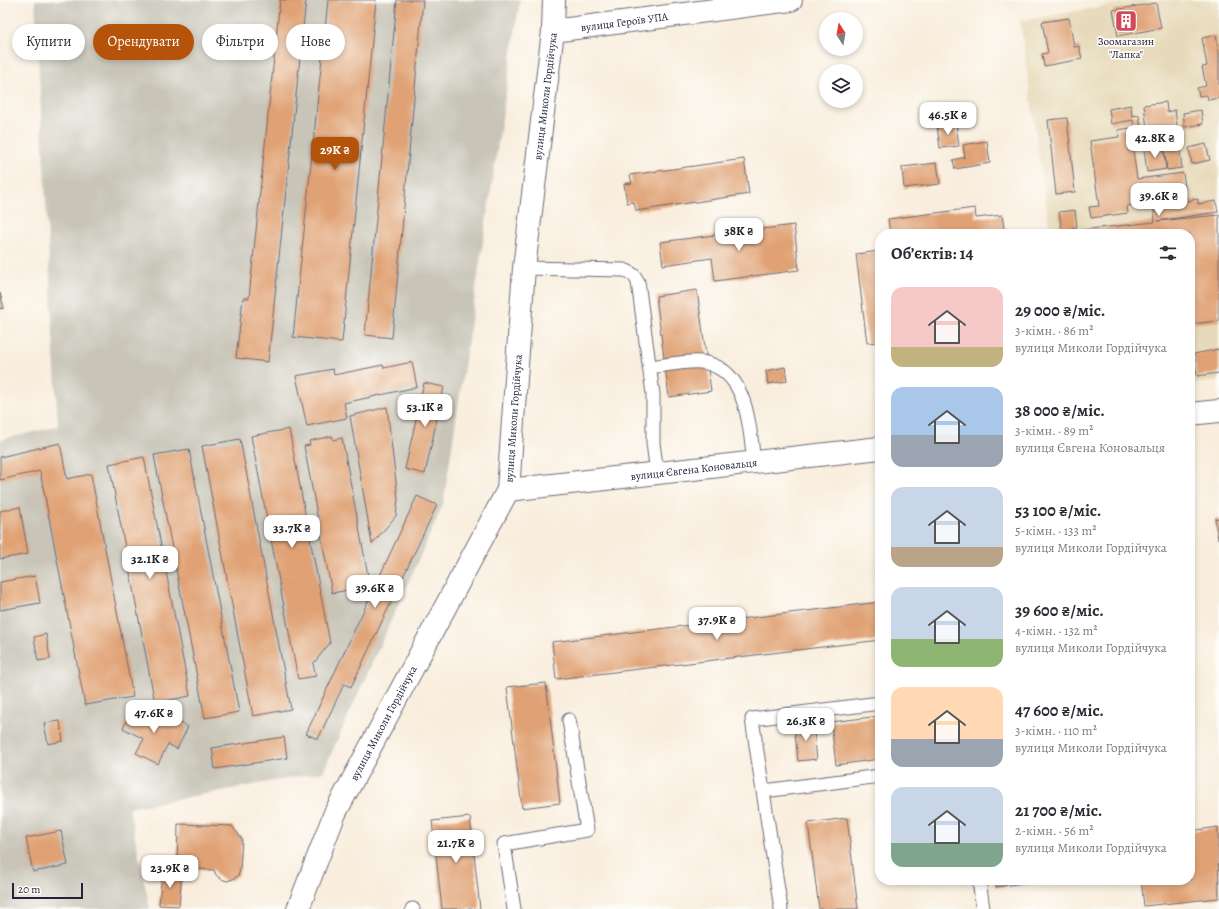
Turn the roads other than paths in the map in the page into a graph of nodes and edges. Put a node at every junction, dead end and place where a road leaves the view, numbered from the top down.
1 (554, 0) edge
2 (791, 0) edge
3 (553, 32) junction
4 (524, 268) junction
5 (649, 367) junction
6 (1219, 411) edge
7 (1195, 413) edge
8 (875, 449) edge
9 (754, 462) junction
10 (657, 473) junction
11 (508, 490) junction
12 (875, 704) edge
13 (569, 720) dead end
14 (875, 777) edge
15 (764, 791) junction
16 (980, 885) edge
17 (298, 909) edge
18 (514, 909) edge
19 (781, 909) edge
20 (983, 909) edge

1 - 3 street, вулиця Миколи Гордійчука
2 - 3 street, вулиця Героїв УПА
3 - 4 street, вулиця Миколи Гордійчука
4 - 5 lane
4 - 11 street, вулиця Миколи Гордійчука
5 - 9 lane
5 - 10 lane
6 - 7 street
8 - 9 street, вулиця Євгена Коновальця
9 - 10 street, вулиця Євгена Коновальця
10 - 11 street, вулиця Євгена Коновальця
11 - 17 street, вулиця Миколи Гордійчука
12 - 15 lane
13 - 18 lane
14 - 15 lane
15 - 19 lane
16 - 20 lane

